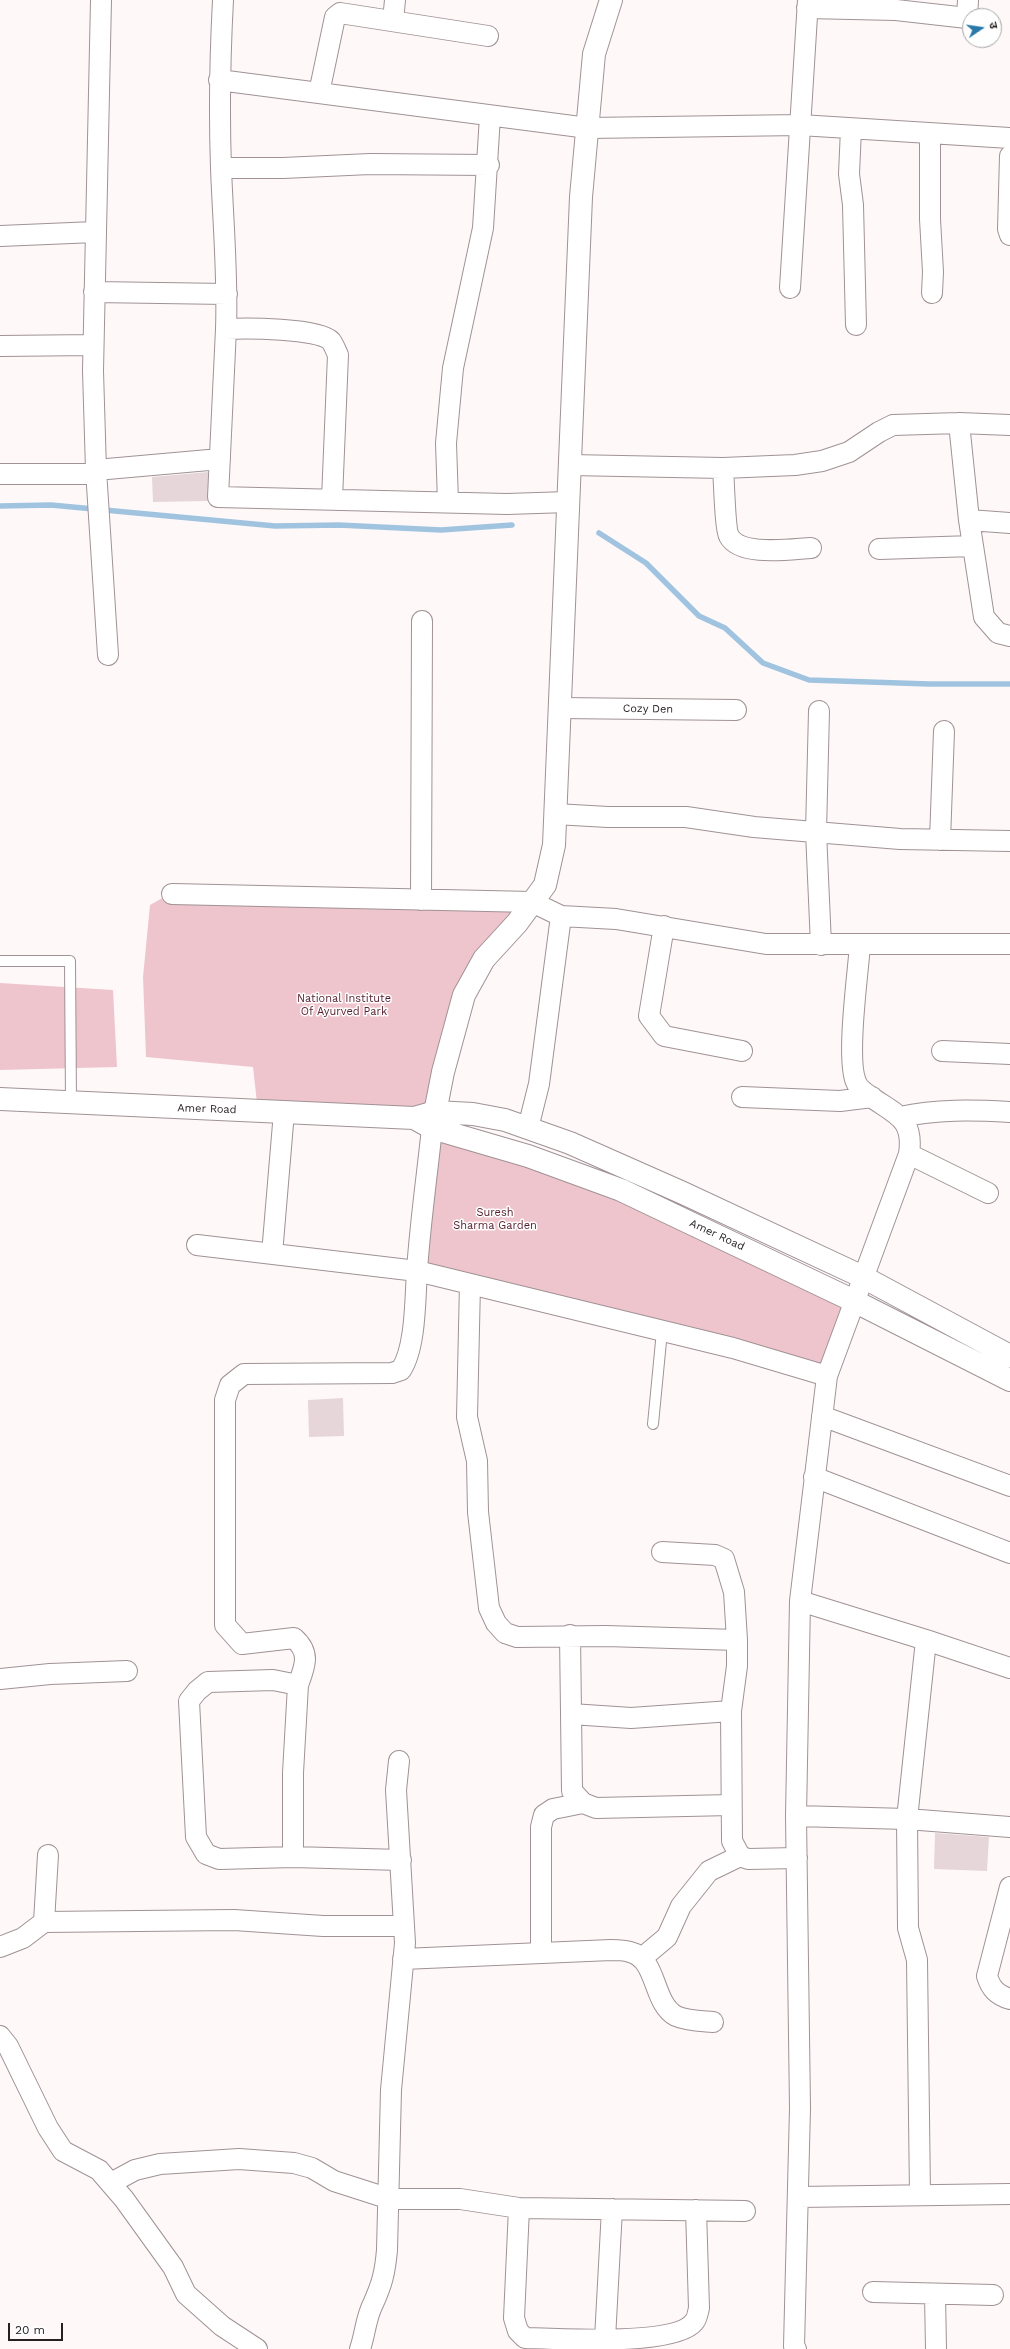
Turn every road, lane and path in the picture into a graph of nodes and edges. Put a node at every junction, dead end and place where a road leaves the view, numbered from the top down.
1 (101, 0) edge
2 (223, 0) edge
3 (395, 0) edge
4 (611, 0) edge
5 (968, 0) edge
6 (808, 4) edge
7 (393, 21) junction
8 (488, 36) dead end
9 (219, 80) junction
10 (319, 93) junction
11 (490, 116) junction
12 (800, 125) junction
13 (588, 128) junction
14 (851, 129) junction
15 (930, 134) junction
16 (1010, 138) edge
17 (1010, 156) edge
18 (489, 165) junction
19 (221, 168) junction
20 (95, 232) junction
21 (0, 236) edge
22 (1010, 236) edge
23 (790, 288) dead end
24 (94, 292) junction
25 (932, 293) dead end
26 (227, 294) junction
27 (856, 325) dead end
28 (226, 329) junction
29 (93, 345) junction
30 (0, 346) edge
31 (959, 423) junction
32 (1010, 425) edge
33 (220, 459) junction
34 (570, 465) junction
35 (723, 468) junction
36 (0, 474) edge
37 (97, 478) junction
38 (332, 499) junction
39 (448, 502) junction
40 (568, 509) junction
41 (969, 520) junction
42 (1010, 523) edge
43 (973, 546) junction
44 (811, 548) dead end
45 (879, 549) dead end
46 (422, 621) dead end
47 (1010, 636) edge
48 (108, 656) dead end
49 (560, 708) junction
50 (736, 710) dead end
51 (819, 711) dead end
52 (944, 731) dead end
53 (556, 814) junction
54 (816, 832) junction
55 (940, 840) junction
56 (1010, 841) edge
57 (172, 894) dead end
58 (421, 900) junction
59 (532, 902) junction
60 (562, 916) junction
61 (664, 926) junction
62 (1010, 944) edge
63 (821, 945) junction
64 (860, 945) junction
65 (0, 961) edge
66 (742, 1051) dead end
67 (942, 1051) dead end
68 (1010, 1054) edge
69 (742, 1097) dead end
70 (872, 1097) junction
71 (0, 1100) edge
72 (71, 1103) junction
73 (284, 1112) junction
74 (1010, 1112) edge
75 (900, 1117) junction
76 (434, 1120) junction
77 (528, 1128) junction
78 (909, 1154) junction
79 (988, 1193) dead end
80 (198, 1245) dead end
81 (272, 1254) junction
82 (417, 1272) junction
83 (862, 1277) junction
84 (470, 1284) junction
85 (854, 1301) junction
86 (662, 1331) junction
87 (1010, 1356) edge
88 (827, 1376) junction
89 (1010, 1380) edge
90 (822, 1416) junction
91 (653, 1424) dead end
92 (814, 1477) junction
93 (1010, 1486) edge
94 (662, 1552) dead end
95 (1010, 1553) edge
96 (800, 1601) junction
97 (570, 1635) junction
98 (737, 1640) junction
99 (926, 1640) junction
100 (1010, 1668) edge
101 (127, 1671) dead end
102 (0, 1679) edge
103 (298, 1685) junction
104 (731, 1711) junction
105 (571, 1714) junction
106 (399, 1760) dead end
107 (583, 1803) junction
108 (731, 1806) junction
109 (796, 1816) junction
110 (907, 1819) junction
111 (1010, 1827) edge
112 (48, 1855) dead end
113 (740, 1856) junction
114 (293, 1857) junction
115 (797, 1858) junction
116 (401, 1860) junction
117 (1010, 1887) edge
118 (44, 1922) junction
119 (404, 1926) junction
120 (0, 1947) edge
121 (541, 1953) junction
122 (642, 1958) junction
123 (403, 1959) junction
124 (1010, 2000) edge
125 (713, 2022) dead end
126 (0, 2036) edge
127 (111, 2183) junction
128 (1010, 2194) edge
129 (920, 2196) junction
130 (798, 2197) junction
131 (390, 2199) junction
132 (519, 2208) junction
133 (612, 2209) junction
134 (696, 2210) junction
135 (745, 2211) dead end
136 (873, 2292) dead end
137 (935, 2294) junction
138 (993, 2295) dead end
139 (605, 2339) junction
140 (257, 2349) edge
141 (360, 2349) edge
142 (796, 2349) edge
143 (936, 2349) edge

1 - 20 street
2 - 9 street
3 - 7 street
4 - 13 main road
5 - 6 street
6 - 12 street
7 - 8 street
7 - 10 street
9 - 10 street
9 - 19 street
10 - 11 street
11 - 13 street
11 - 18 street
12 - 13 street
12 - 14 street
12 - 23 street
13 - 34 main road
14 - 15 street
14 - 27 street
15 - 16 street
15 - 25 street
17 - 22 street
18 - 19 street
18 - 39 street
19 - 26 street
20 - 21 street
20 - 24 street
24 - 26 street
24 - 29 street
26 - 28 street
28 - 33 street
28 - 38 street
29 - 30 street
29 - 37 street
31 - 32 street
31 - 35 street
31 - 41 street
33 - 37 street
33 - 38 street
34 - 35 street
34 - 40 main road
35 - 44 street
36 - 37 street
37 - 48 street
38 - 39 street
39 - 40 street
40 - 49 main road
41 - 42 street
41 - 43 street
43 - 45 street
43 - 47 street
46 - 58 street
49 - 50 street, Cozy Den
49 - 53 main road
51 - 54 street
52 - 55 street
53 - 54 street
53 - 59 main road
54 - 55 street
54 - 63 street
55 - 56 street
57 - 58 street
58 - 59 street
59 - 60 street
59 - 76 main road
60 - 61 street
60 - 77 street
61 - 63 street
61 - 66 street
62 - 64 street
63 - 64 street
64 - 70 street
65 - 72 lane
67 - 68 street
69 - 70 street
70 - 75 street
71 - 72 main road, Amer Road
72 - 73 main road, Amer Road
73 - 76 main road, Amer Road
73 - 81 street
74 - 75 street
75 - 78 street
76 - 77 main road, Amer Road
76 - 82 street
76 - 85 main road, Amer Road
77 - 83 main road, Amer Road
78 - 79 street
78 - 83 street
80 - 81 street
81 - 82 street
82 - 84 street
82 - 103 street
83 - 85 street
83 - 87 main road, Amer Road
84 - 86 street
84 - 97 street
85 - 88 street
85 - 89 main road, Amer Road
86 - 88 street
86 - 91 lane
88 - 90 street
90 - 92 street
90 - 93 street
92 - 95 street
92 - 96 street
94 - 98 street
96 - 99 street
96 - 109 street
97 - 98 street
97 - 105 street
98 - 104 street
99 - 100 street
99 - 110 street
101 - 102 street
103 - 114 street
103 - 114 street
104 - 105 street
104 - 108 street
105 - 107 street
106 - 116 street
107 - 108 street
107 - 121 street
108 - 113 street
109 - 110 street
109 - 115 street
110 - 111 street
110 - 129 street
112 - 118 street
113 - 115 street
113 - 122 street
114 - 116 street
115 - 130 street
116 - 119 street
117 - 124 street
118 - 119 street
118 - 120 street
119 - 123 street
121 - 122 street
121 - 123 street
122 - 125 street
123 - 131 street
126 - 127 street
127 - 131 street
127 - 140 street
128 - 129 street
129 - 130 street
130 - 142 street
131 - 132 street
131 - 141 street
132 - 133 street
132 - 139 street
133 - 134 street
133 - 139 street
134 - 135 street
134 - 139 street
136 - 137 street
137 - 138 street
137 - 143 street

